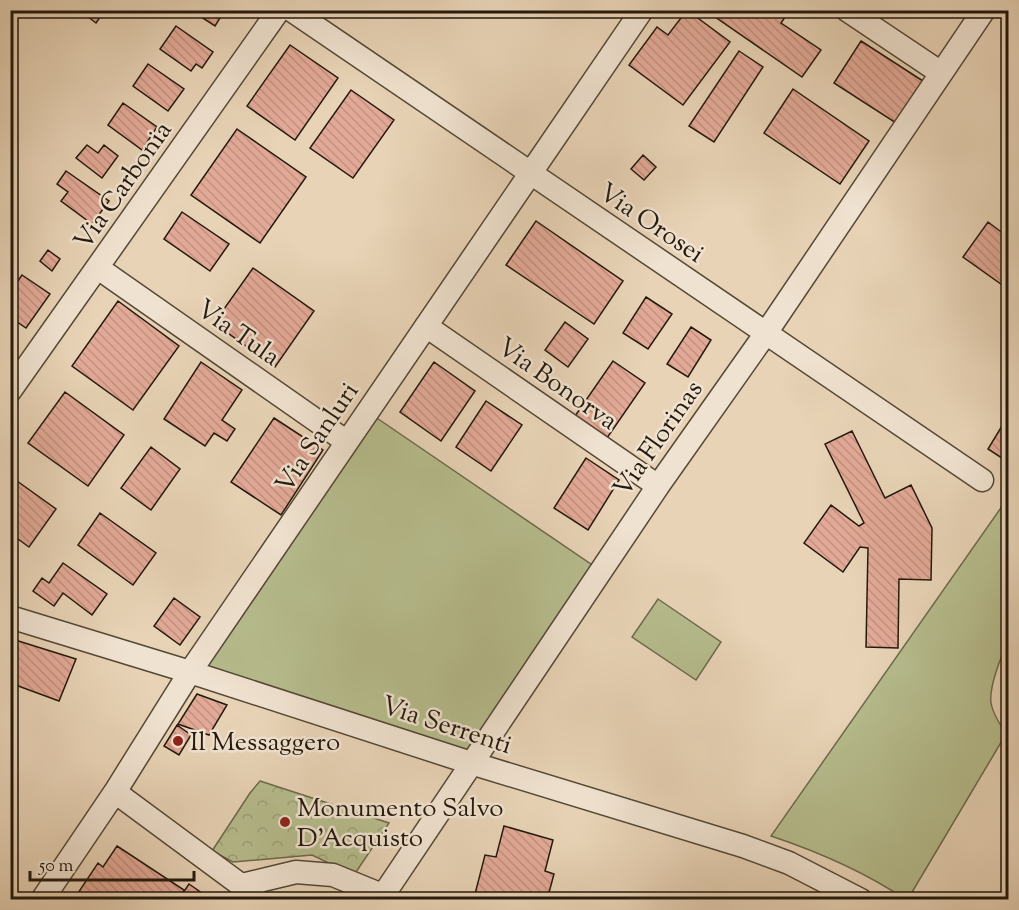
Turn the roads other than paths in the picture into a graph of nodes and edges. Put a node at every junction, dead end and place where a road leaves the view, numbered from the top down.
1 (279, 10) edge
2 (291, 10) edge
3 (642, 10) edge
4 (847, 10) edge
5 (984, 10) edge
6 (941, 73) junction
7 (531, 173) junction
8 (98, 268) junction
9 (426, 326) junction
10 (766, 333) junction
11 (10, 391) edge
12 (347, 442) junction
13 (982, 480) dead end
14 (658, 486) junction
15 (10, 617) edge
16 (190, 672) junction
17 (471, 763) junction
18 (115, 792) junction
19 (249, 892) edge
20 (381, 897) edge
21 (42, 900) edge
22 (861, 900) edge

1 - 8 street, Via Carbonia
2 - 7 street, Via Orosei
3 - 7 street, Via Sanluri
4 - 6 street
5 - 6 street, Via Florinas
6 - 10 street, Via Florinas
7 - 9 street, Via Sanluri
7 - 10 street, Via Orosei
8 - 11 street, Via Carbonia
8 - 12 street, Via Tula
9 - 12 street, Via Sanluri
9 - 14 street, Via Bonorva
10 - 13 street, Via Orosei
10 - 14 street, Via Florinas
12 - 16 street, Via Sanluri
14 - 17 street, Via Florinas
15 - 16 street, Via Serrenti
16 - 17 street, Via Serrenti
16 - 18 street, Via Sanluri
17 - 20 street, Via Florinas
17 - 22 street, Via Serrenti
18 - 19 street
18 - 21 street, Via Sanluri
19 - 20 street

